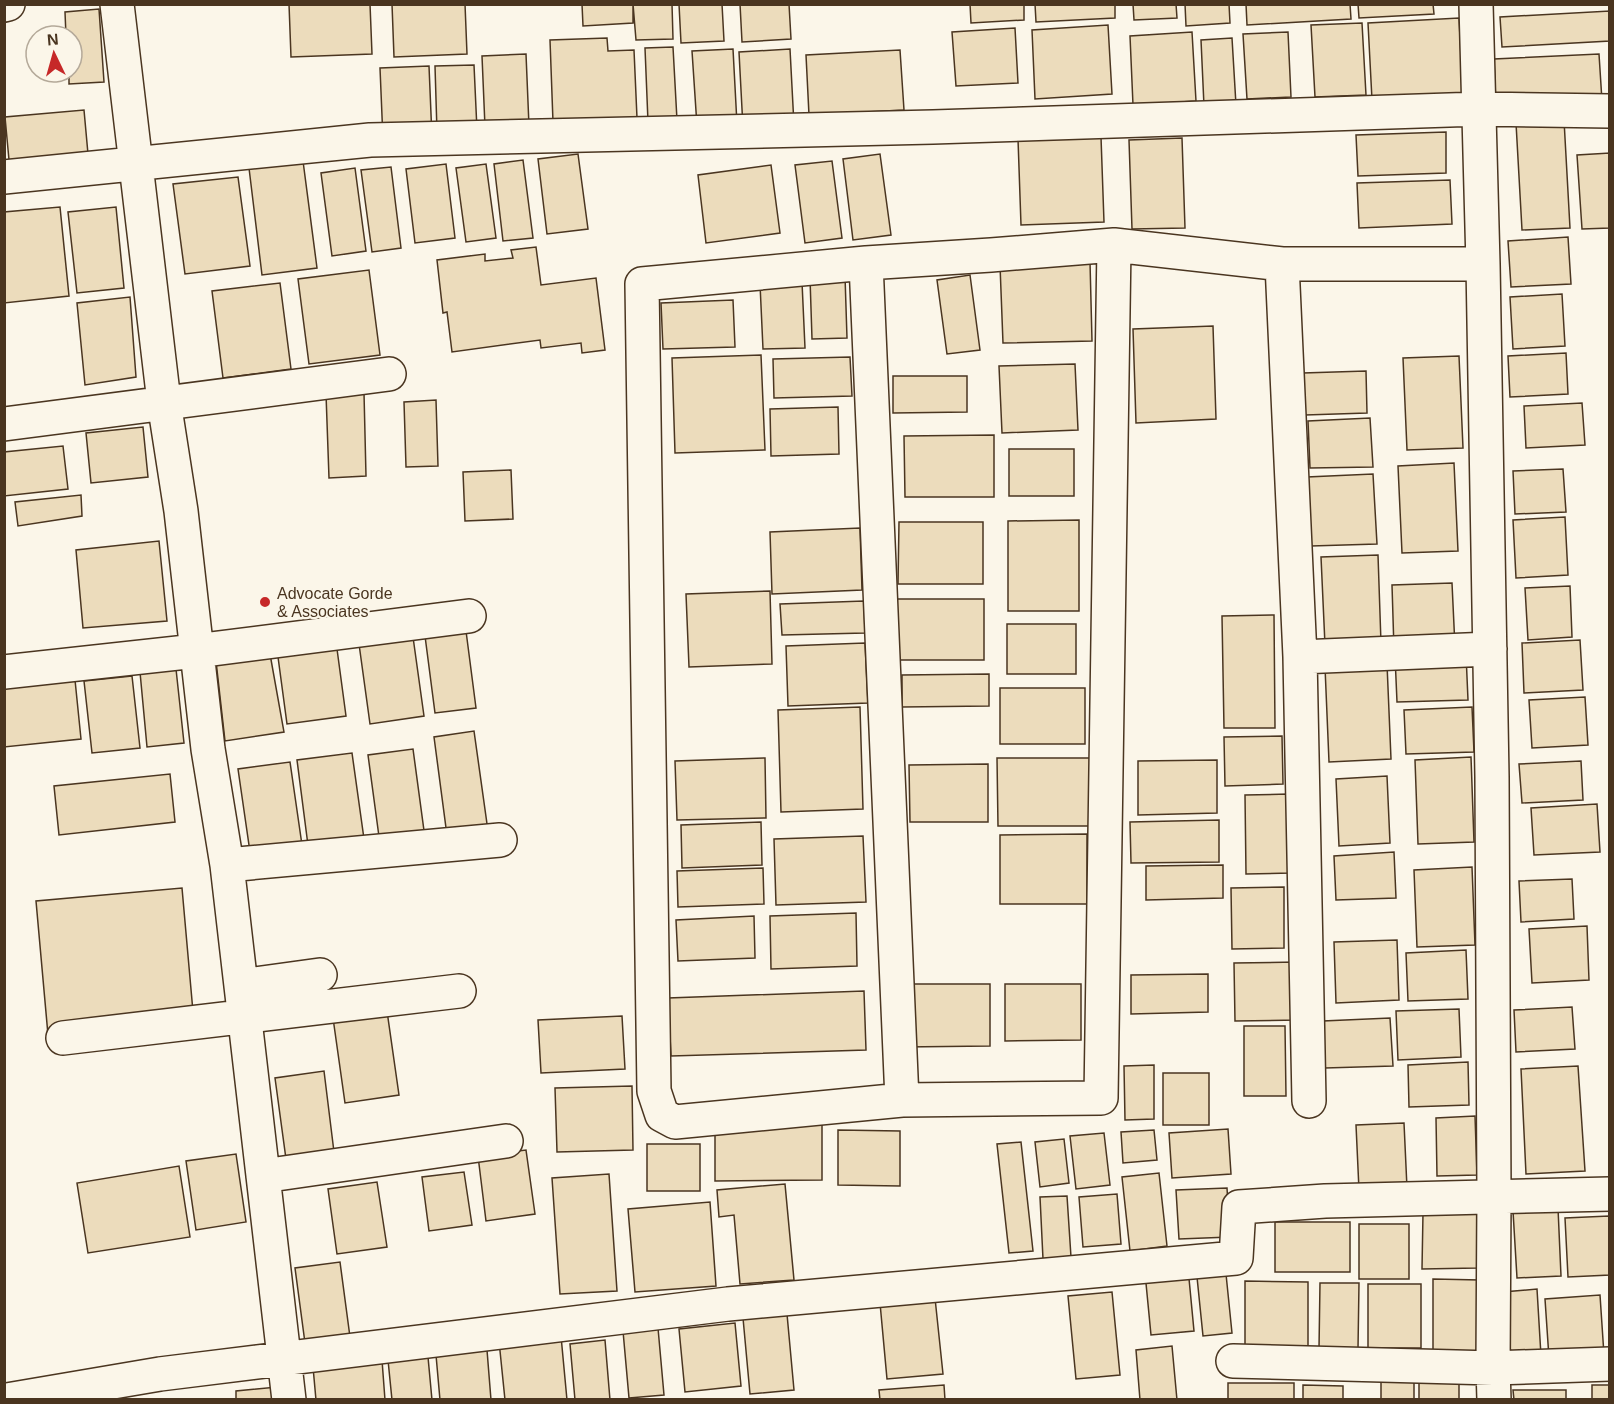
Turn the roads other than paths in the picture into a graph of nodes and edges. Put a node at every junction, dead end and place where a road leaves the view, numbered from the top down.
1 (117, 4) edge
2 (1476, 4) edge
3 (1479, 109) junction
4 (1610, 111) edge
5 (135, 165) junction
6 (4, 177) edge
7 (1114, 245) junction
8 (866, 263) junction
9 (1282, 264) junction
10 (1483, 264) junction
11 (389, 374) dead end
12 (164, 402) junction
13 (4, 424) edge
14 (469, 616) dead end
15 (1490, 649) junction
16 (196, 651) junction
17 (1300, 657) junction
18 (4, 672) edge
19 (500, 840) dead end
20 (228, 865) junction
21 (320, 975) dead end
22 (459, 992) dead end
23 (243, 1002) junction
24 (63, 1038) dead end
25 (902, 1100) junction
26 (1309, 1101) dead end
27 (506, 1142) dead end
28 (263, 1176) junction
29 (1610, 1194) edge
30 (1494, 1196) junction
31 (285, 1359) junction
32 (1233, 1361) dead end
33 (1610, 1364) edge
34 (1494, 1384) edge
35 (7, 1400) edge
36 (289, 1400) edge

1 - 5 street
2 - 3 street
3 - 4 street
3 - 5 street
3 - 10 street
5 - 6 street
5 - 12 street
7 - 8 street
7 - 9 street
7 - 25 street
8 - 25 street
8 - 25 street
9 - 10 street
9 - 17 street
10 - 15 street
11 - 12 street
12 - 13 street
12 - 16 street
14 - 16 street
15 - 17 street
15 - 30 street
16 - 18 street
16 - 20 street
17 - 26 street
19 - 20 street
20 - 23 street
21 - 23 street
22 - 23 street
23 - 24 street
23 - 28 street
27 - 28 street
28 - 31 street
29 - 30 street
30 - 31 street
30 - 34 street
31 - 35 street
31 - 36 street
32 - 34 street
33 - 34 street

